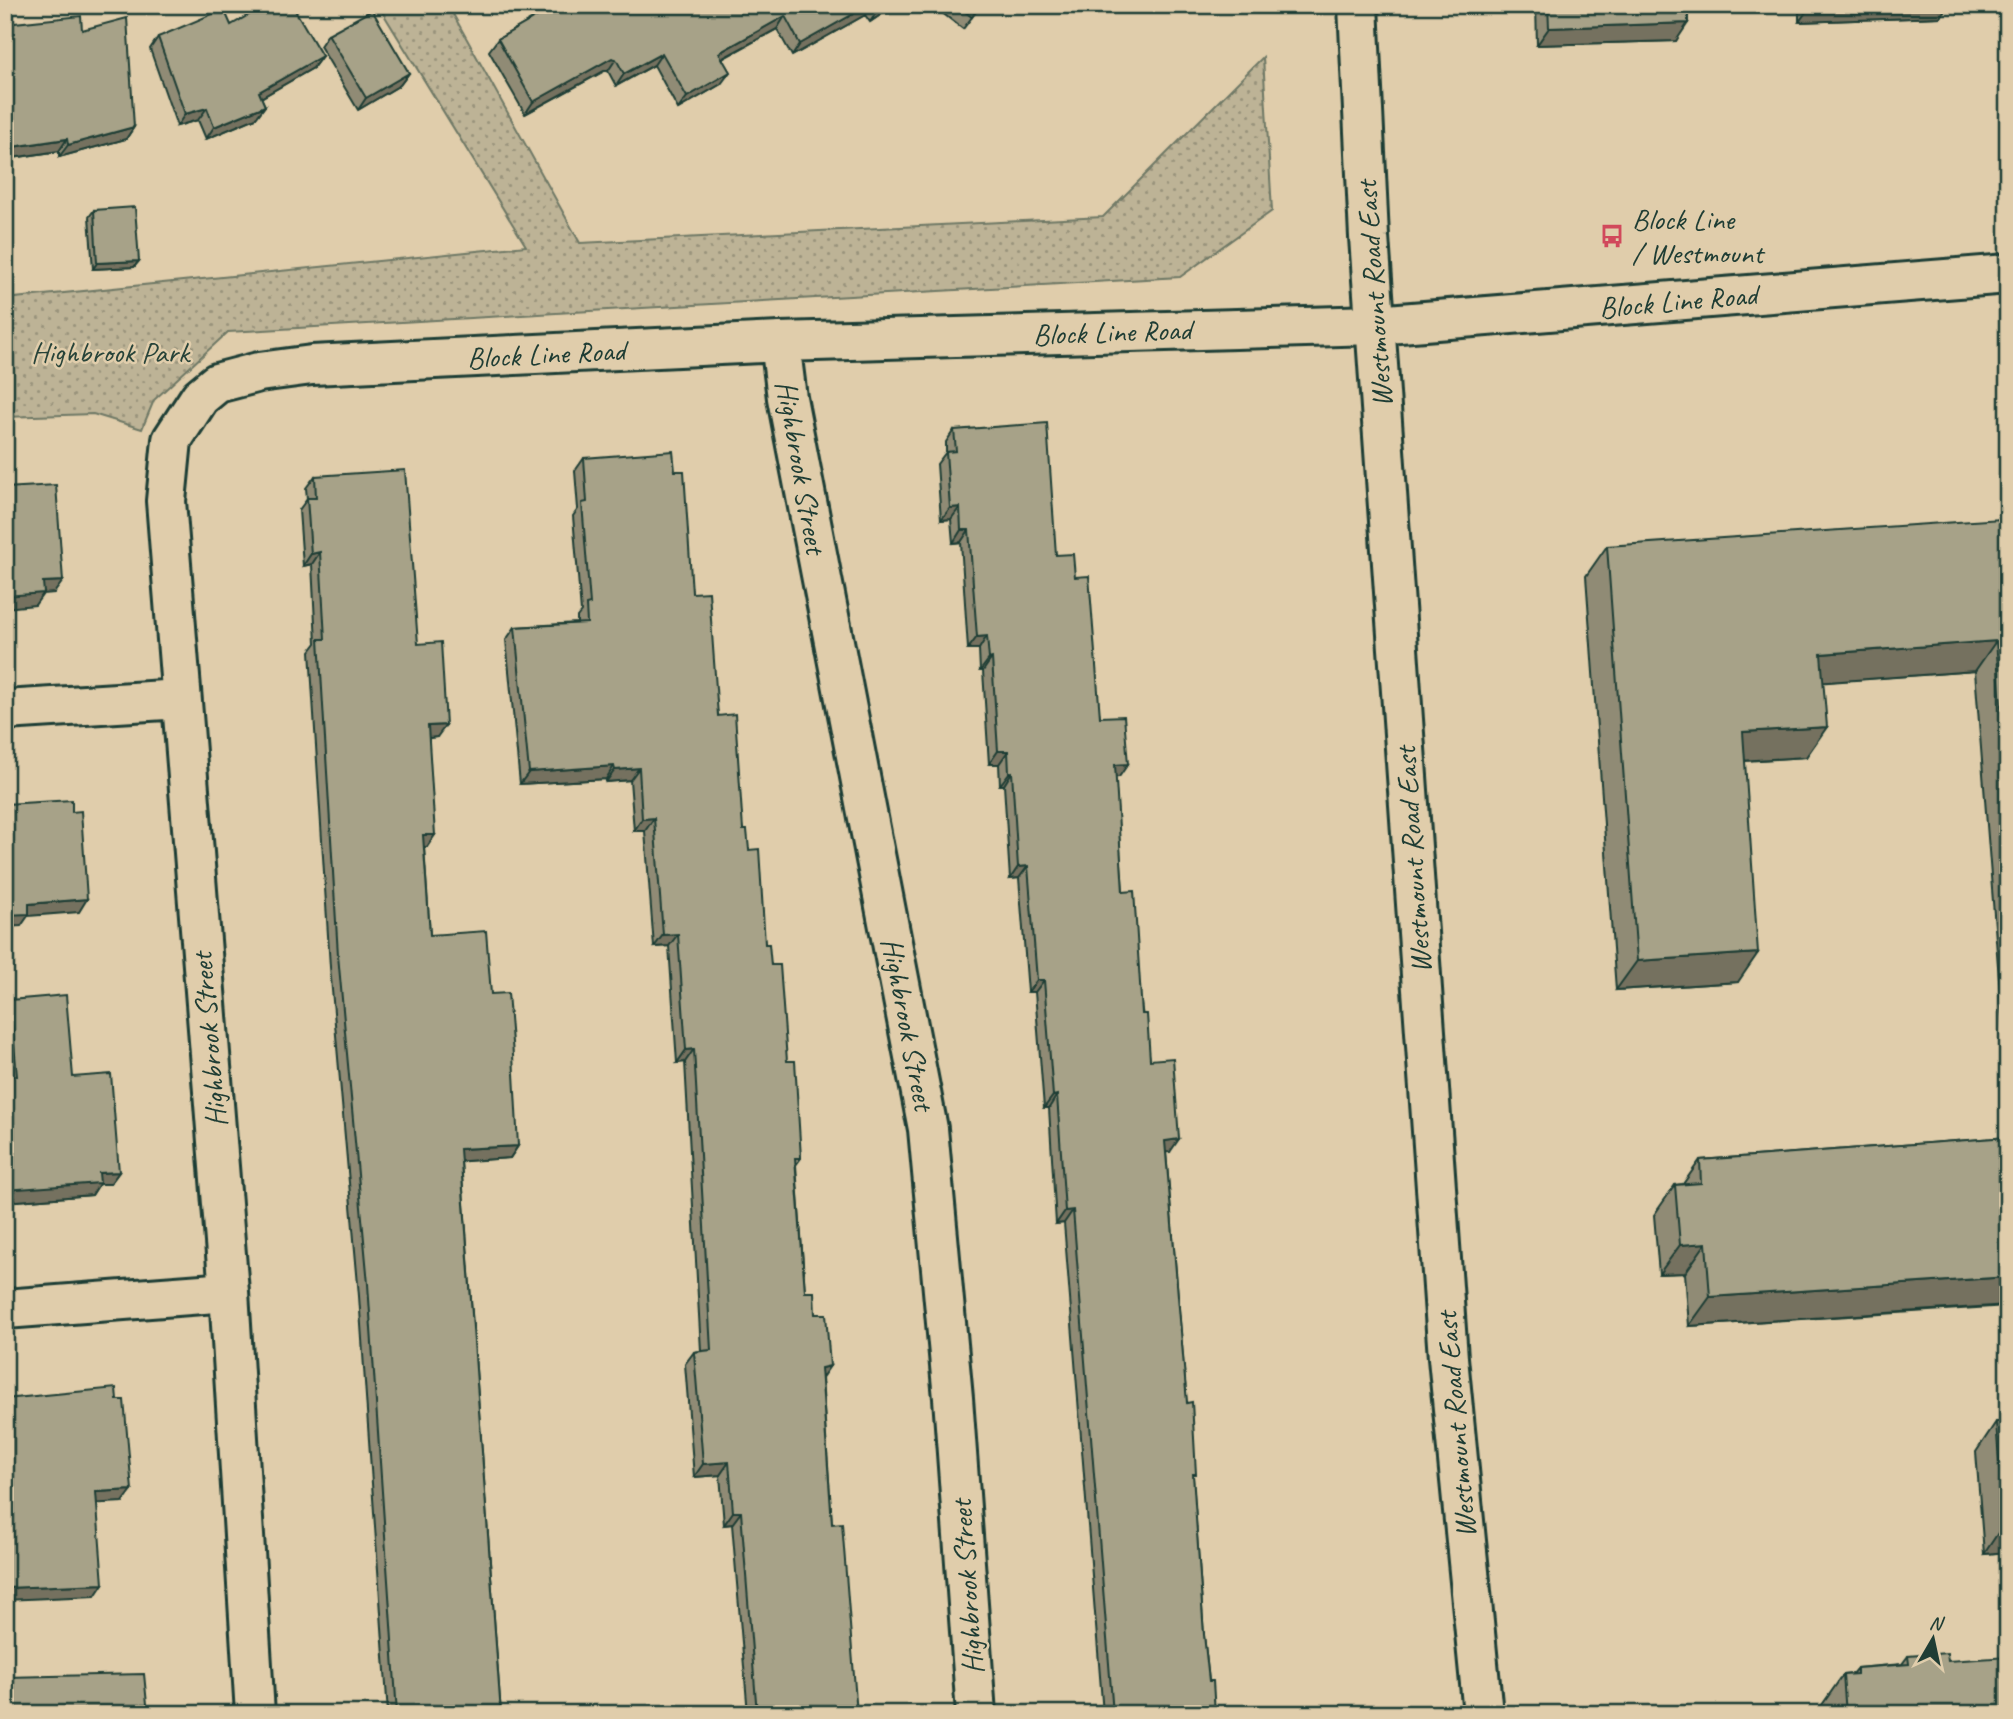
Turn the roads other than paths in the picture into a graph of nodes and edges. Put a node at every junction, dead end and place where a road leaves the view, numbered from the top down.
1 (1358, 5) edge
2 (2008, 274) edge
3 (1375, 325) junction
4 (780, 342) junction
5 (217, 383) joint
6 (181, 699) junction
7 (5, 710) edge
8 (229, 1292) junction
9 (5, 1309) edge
10 (256, 1714) edge
11 (976, 1714) edge
12 (1483, 1714) edge

1 - 3 street, Westmount Road East
2 - 3 street, Block Line Road
3 - 4 street, Block Line Road
3 - 12 street, Westmount Road East
4 - 5 street, Block Line Road
4 - 11 street, Highbrook Street
5 - 6 street, Highbrook Street
6 - 7 street
6 - 8 street, Highbrook Street
8 - 9 street
8 - 10 street, Highbrook Street

